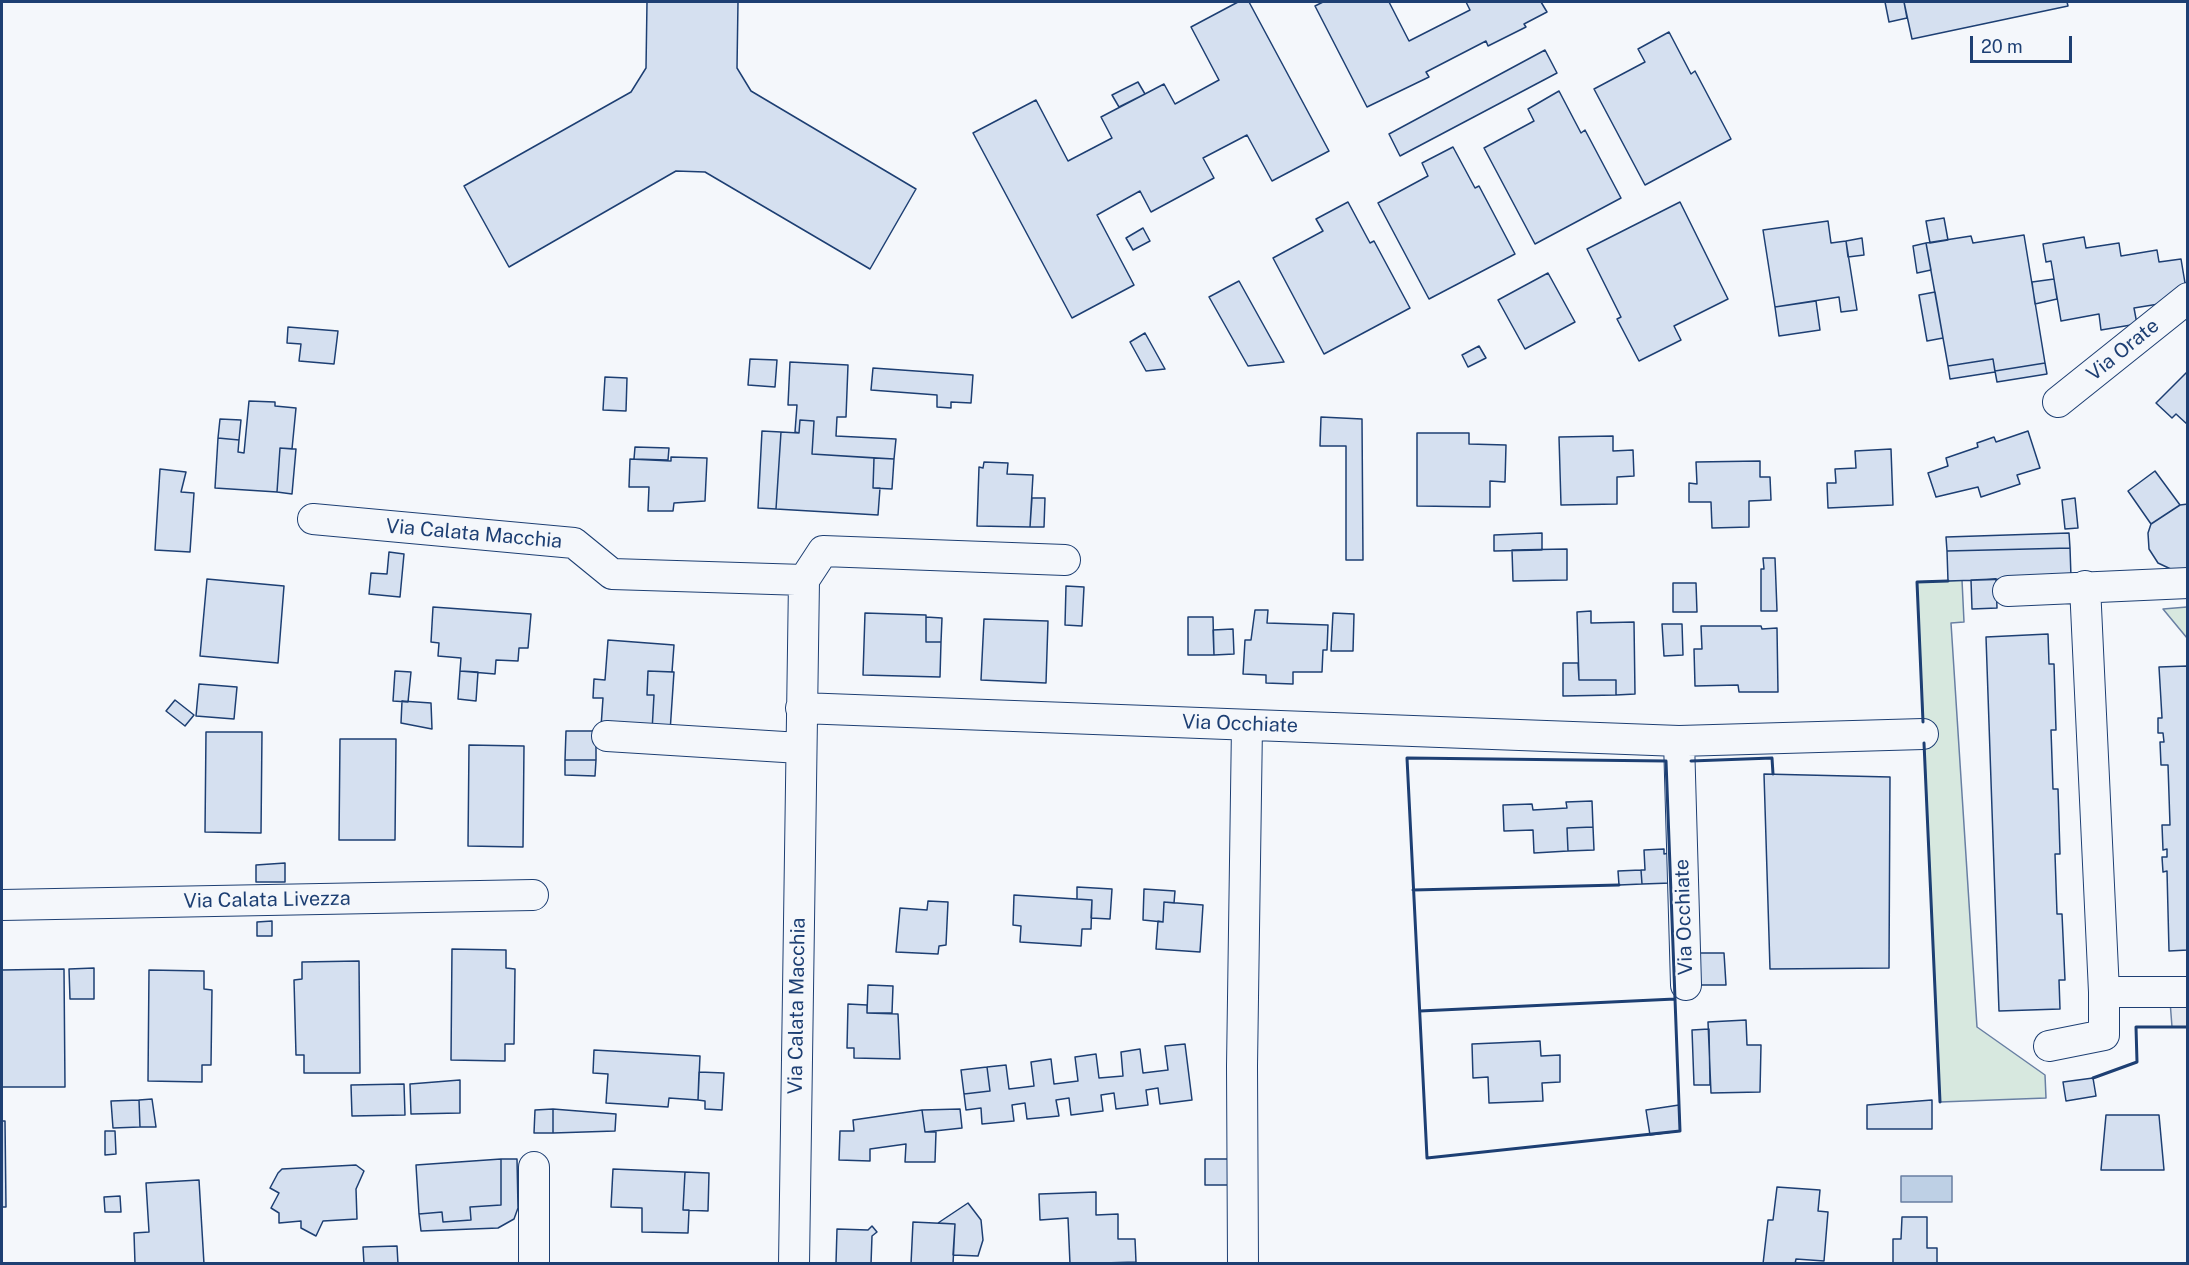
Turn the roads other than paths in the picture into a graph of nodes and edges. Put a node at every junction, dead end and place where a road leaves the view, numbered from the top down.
1 (2187, 297) edge
2 (2058, 402) dead end
3 (313, 519) dead end
4 (1065, 560) dead end
5 (804, 580) junction
6 (2187, 583) edge
7 (2085, 586) junction
8 (2008, 591) dead end
9 (801, 708) junction
10 (1247, 724) junction
11 (1923, 734) dead end
12 (607, 736) dead end
13 (1679, 741) junction
14 (800, 748) junction
15 (533, 895) dead end
16 (2, 905) edge
17 (1686, 985) dead end
18 (2104, 992) junction
19 (2187, 992) edge
20 (2049, 1046) dead end
21 (534, 1167) dead end
22 (534, 1263) edge
23 (795, 1263) edge
24 (1243, 1263) edge

1 - 2 street, Via Orate
3 - 5 street, Via Calata Macchia
4 - 5 street
5 - 9 street, Via Calata Macchia
6 - 7 street
7 - 8 street
7 - 18 street
9 - 10 street, Via Occhiate
9 - 14 street, Via Calata Macchia
10 - 13 street, Via Occhiate
10 - 24 street
11 - 13 street, Via Occhiate
12 - 14 street
13 - 17 street, Via Occhiate
14 - 23 street, Via Calata Macchia
15 - 16 street, Via Calata Livezza
18 - 19 street
18 - 20 street
21 - 22 street

